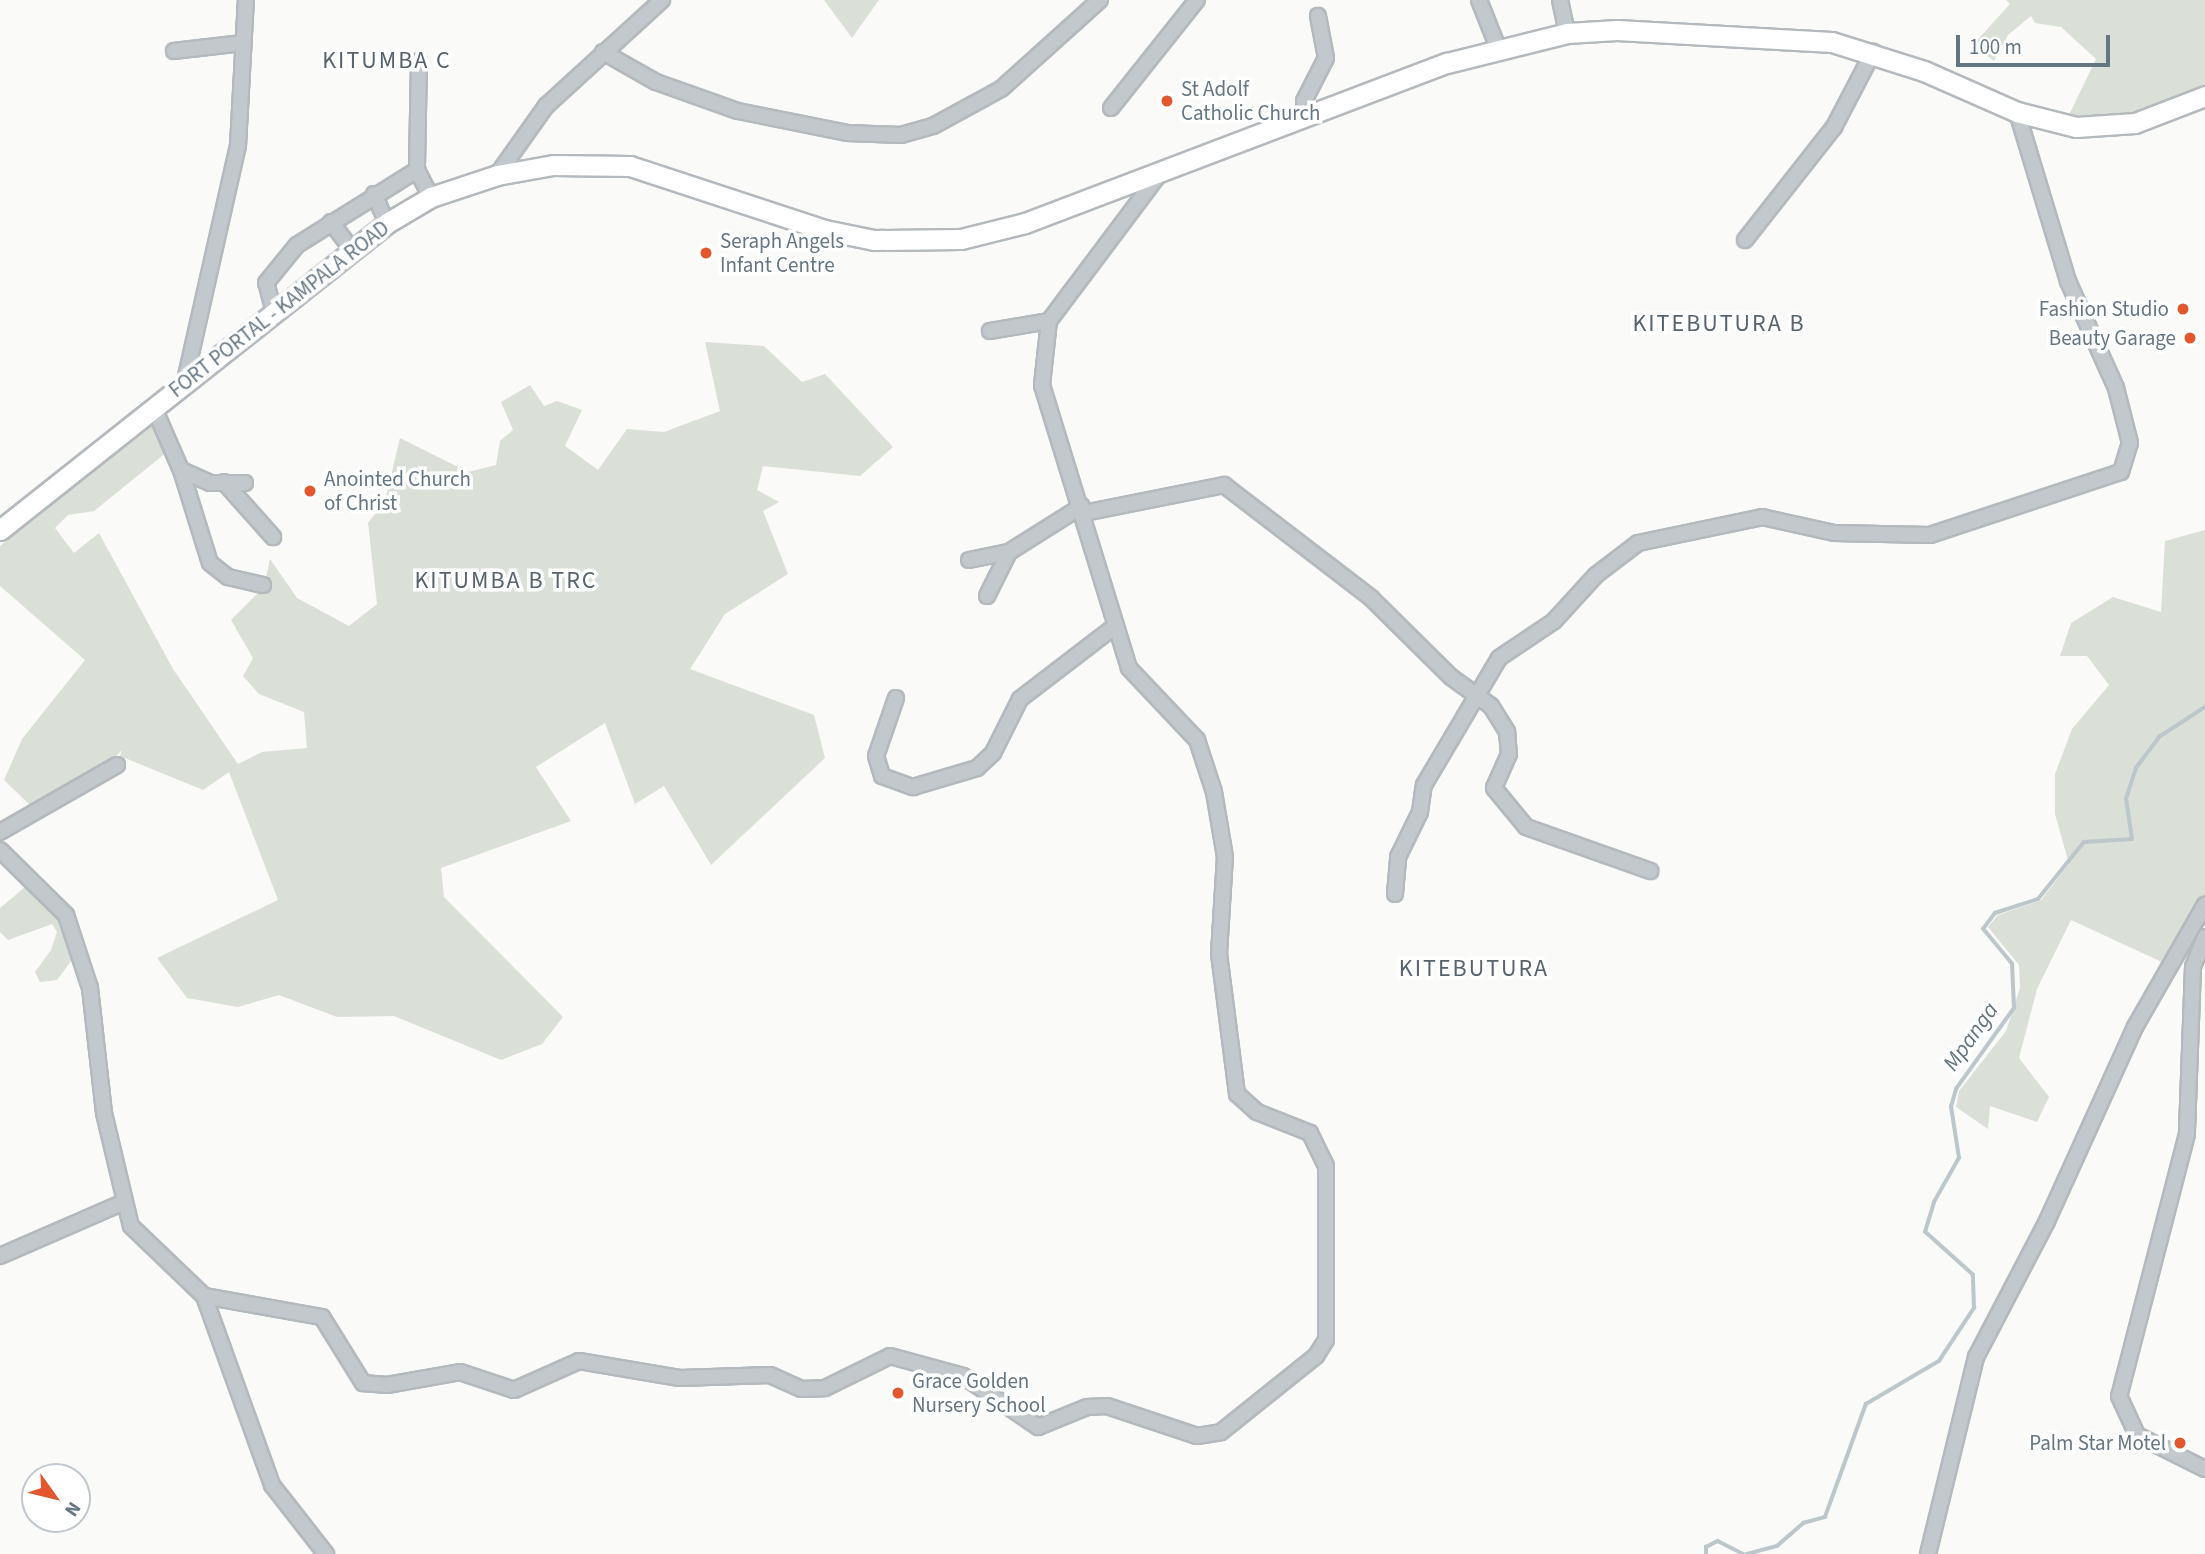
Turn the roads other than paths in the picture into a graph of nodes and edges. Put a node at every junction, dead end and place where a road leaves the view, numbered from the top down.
1 (246, 0) edge
2 (662, 0) edge
3 (1100, 0) edge
4 (1197, 0) edge
5 (1479, 0) edge
6 (1560, 0) edge
7 (1318, 16) dead end
8 (1567, 33) junction
9 (243, 43) junction
10 (1498, 48) junction
11 (174, 51) dead end
12 (603, 52) junction
13 (1873, 52) junction
14 (419, 61) dead end
15 (2205, 96) edge
16 (1111, 108) dead end
17 (2017, 112) junction
18 (1306, 116) junction
19 (417, 170) junction
20 (1163, 170) junction
21 (497, 175) junction
22 (374, 194) junction
23 (431, 197) junction
24 (331, 222) junction
25 (387, 223) junction
26 (1745, 240) dead end
27 (351, 249) junction
28 (274, 313) junction
29 (1049, 321) junction
30 (990, 331) dead end
31 (184, 386) junction
32 (154, 408) junction
33 (181, 470) junction
34 (224, 482) junction
35 (245, 483) dead end
36 (1083, 510) junction
37 (0, 530) edge
38 (273, 537) dead end
39 (1009, 552) junction
40 (969, 560) dead end
41 (263, 585) dead end
42 (988, 596) dead end
43 (1115, 625) junction
44 (1476, 693) junction
45 (896, 698) dead end
46 (117, 765) dead end
47 (0, 832) edge
48 (0, 849) edge
49 (1650, 871) dead end
50 (1395, 894) dead end
51 (2205, 905) edge
52 (2205, 937) edge
53 (124, 1202) junction
54 (0, 1255) edge
55 (204, 1296) junction
56 (2205, 1469) edge
57 (326, 1554) edge
58 (1928, 1554) edge

1 - 9 street
2 - 12 street
3 - 12 street
4 - 16 street
5 - 10 street
6 - 8 street
7 - 18 street
8 - 10 highway, FORT PORTAL - KAMPALA ROAD
8 - 13 highway, FORT PORTAL - KAMPALA ROAD
9 - 11 street
9 - 31 street
10 - 18 highway, FORT PORTAL - KAMPALA ROAD
12 - 21 street
13 - 17 highway, FORT PORTAL - KAMPALA ROAD
13 - 26 street
14 - 19 street
15 - 17 highway, FORT PORTAL - KAMPALA ROAD
17 - 44 street
18 - 20 highway, FORT PORTAL - KAMPALA ROAD
19 - 22 street
19 - 23 street
20 - 21 highway, FORT PORTAL - KAMPALA ROAD
20 - 29 street
21 - 23 highway, FORT PORTAL - KAMPALA ROAD
22 - 24 street
22 - 25 street
23 - 25 highway, FORT PORTAL - KAMPALA ROAD
24 - 27 street
24 - 28 street
25 - 27 highway, FORT PORTAL - KAMPALA ROAD
27 - 28 highway, FORT PORTAL - KAMPALA ROAD
28 - 31 highway, FORT PORTAL - KAMPALA ROAD
29 - 30 street
29 - 36 street
31 - 32 highway, FORT PORTAL - KAMPALA ROAD
32 - 33 street
32 - 37 highway, FORT PORTAL - KAMPALA ROAD
33 - 34 street
33 - 41 street
34 - 35 street
34 - 38 street
36 - 39 street
36 - 43 street
36 - 44 street
39 - 40 street
39 - 42 street
43 - 45 street
43 - 55 street
44 - 49 street
44 - 50 street
46 - 47 street
48 - 53 street
51 - 58 street
52 - 56 street
53 - 54 street
53 - 55 street
55 - 57 street

